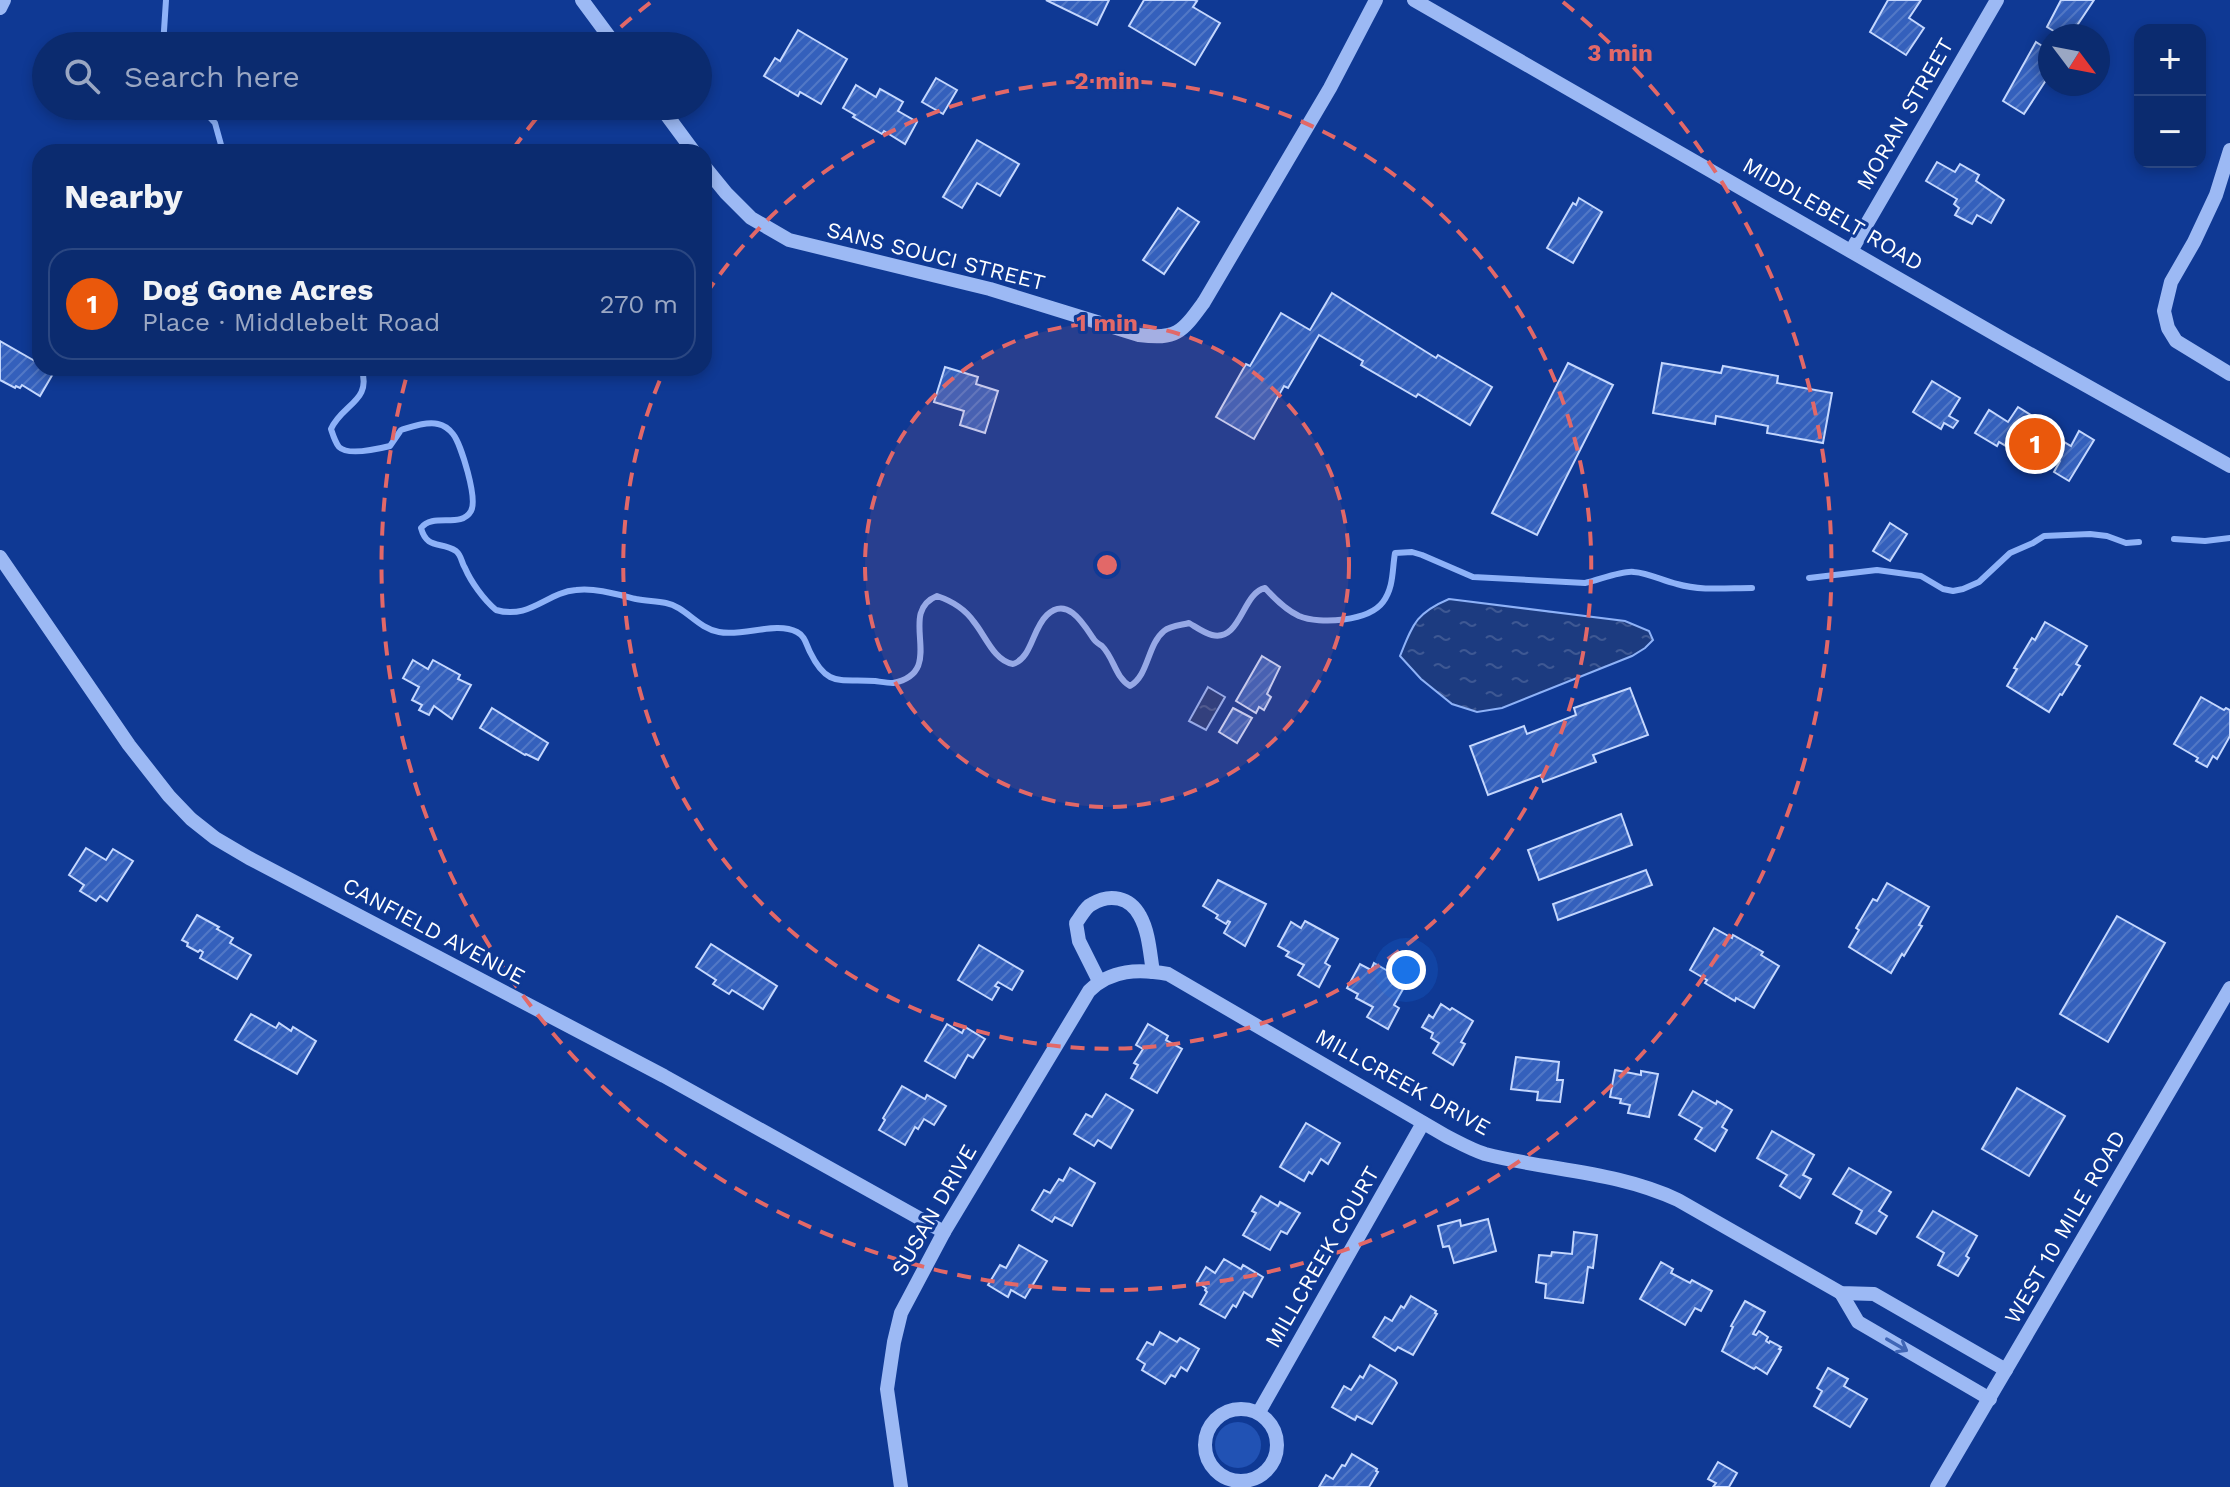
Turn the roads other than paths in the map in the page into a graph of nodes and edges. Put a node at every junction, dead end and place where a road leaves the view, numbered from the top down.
1 (4, 0) edge
2 (582, 0) edge
3 (1376, 0) edge
4 (1414, 0) edge
5 (1997, 0) edge
6 (0, 8) edge
7 (606, 32) edge
8 (670, 120) edge
9 (688, 144) edge
10 (2230, 150) edge
11 (712, 176) edge
12 (1851, 251) junction
13 (2230, 374) edge
14 (2230, 466) edge
15 (0, 557) edge
16 (1153, 972) junction
17 (1099, 981) junction
18 (2230, 988) edge
19 (1423, 1123) junction
20 (944, 1232) junction
21 (1841, 1293) junction
22 (2006, 1370) junction
23 (1990, 1399) junction
24 (1259, 1412) junction
25 (901, 1487) edge
26 (1937, 1487) edge

1 - 6 street
2 - 7 street
3 - 11 street, SANS SOUCI STREET
4 - 12 street, MIDDLEBELT ROAD
5 - 12 street, MORAN STREET
8 - 9 street
10 - 13 street
12 - 14 street, MIDDLEBELT ROAD
15 - 20 street, CANFIELD AVENUE
16 - 17 street, MILLCREEK DRIVE
16 - 17 street
16 - 19 street, MILLCREEK DRIVE
17 - 20 street, SUSAN DRIVE
18 - 22 street, WEST 10 MILE ROAD
19 - 21 street, MILLCREEK DRIVE
19 - 24 street, MILLCREEK COURT
20 - 25 street, SUSAN DRIVE
21 - 22 street, MILLCREEK DRIVE
21 -> 23 street, MILLCREEK DRIVE
22 - 23 street, WEST 10 MILE ROAD
23 - 26 street, WEST 10 MILE ROAD
24 - 24 street

